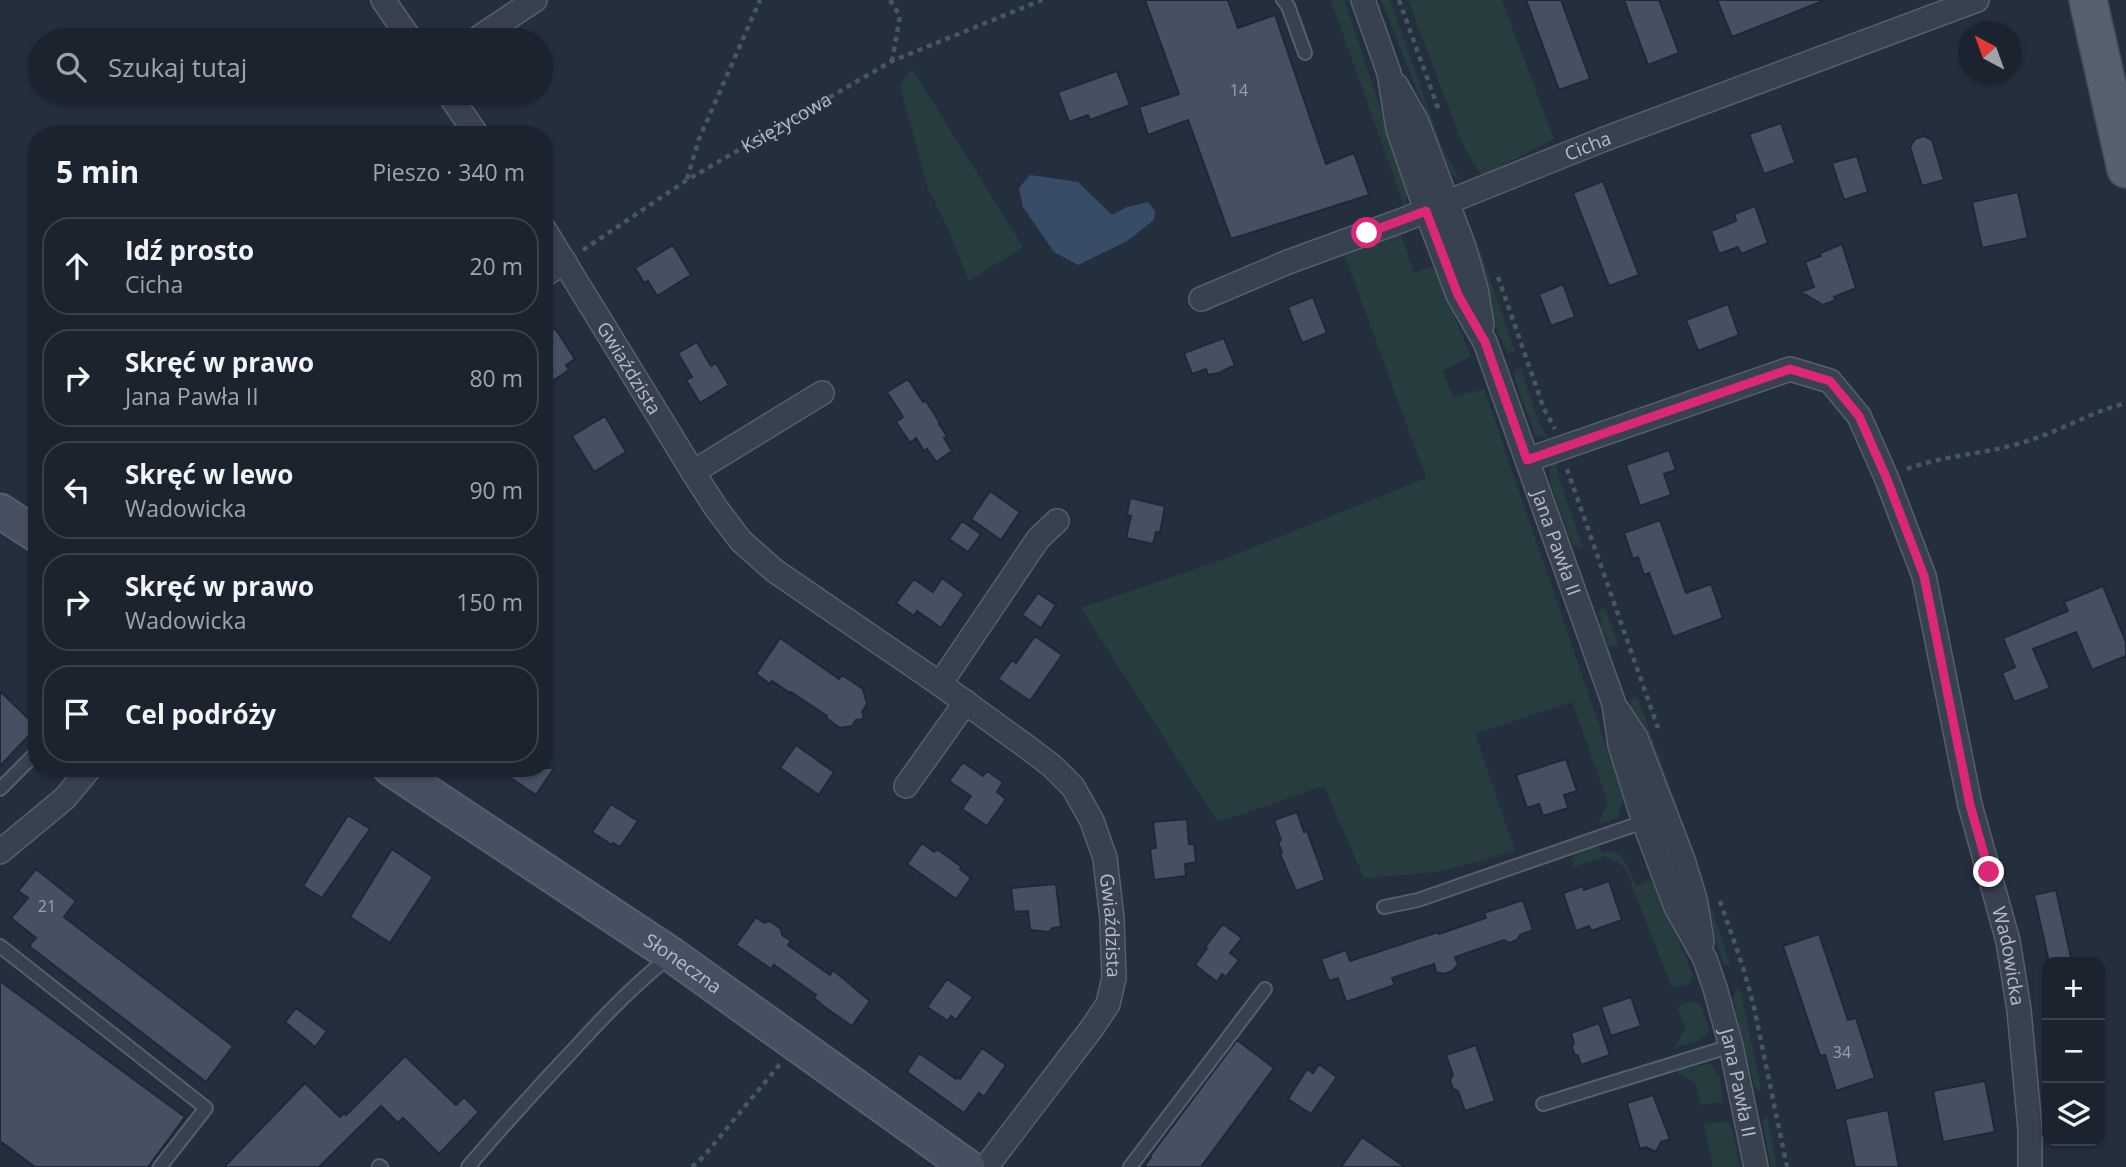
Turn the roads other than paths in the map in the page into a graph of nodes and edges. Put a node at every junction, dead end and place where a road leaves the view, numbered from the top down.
1 (383, 0) edge
2 (535, 0) edge
3 (1283, 0) edge
4 (1363, 0) edge
5 (1977, 0) edge
6 (2088, 0) edge
7 (403, 28) edge
8 (493, 28) edge
9 (1306, 53) dead end
10 (1389, 73) junction
11 (457, 105) edge
12 (472, 126) edge
13 (2126, 169) edge
14 (1448, 202) junction
15 (1426, 211) junction
16 (553, 243) edge
17 (565, 262) junction
18 (553, 269) edge
19 (1201, 299) dead end
20 (1485, 342) junction
21 (822, 393) dead end
22 (1527, 460) junction
23 (693, 472) junction
24 (0, 511) edge
25 (1057, 521) dead end
26 (28, 530) edge
27 (940, 684) junction
28 (966, 702) junction
29 (1614, 704) junction
30 (28, 761) edge
31 (82, 777) edge
32 (404, 777) edge
33 (906, 786) dead end
34 (0, 789) edge
35 (1666, 814) junction
36 (1644, 822) junction
37 (0, 852) edge
38 (1384, 907) dead end
39 (0, 946) edge
40 (672, 955) junction
41 (1705, 958) junction
42 (1265, 989) dead end
43 (1731, 1046) junction
44 (1543, 1104) dead end
45 (160, 1167) edge
46 (468, 1167) edge
47 (968, 1167) edge
48 (986, 1167) edge
49 (1130, 1167) edge
50 (1756, 1167) edge
51 (2030, 1167) edge

1 - 7 street
2 - 8 street
3 - 9 lane
4 - 10 street, Jana Pawła II
5 - 14 street, Cicha
6 - 13 main road
10 - 14 street, Jana Pawła II
10 - 15 street, Jana Pawła II
11 - 12 street
14 - 15 street, Cicha
14 - 20 street, Jana Pawła II
15 - 19 street, Cicha
15 - 20 street, Jana Pawła II
16 - 17 street, Gwiaździsta
17 - 18 street
17 - 23 street, Gwiaździsta
20 - 22 street, Jana Pawła II
21 - 23 street
22 - 29 street, Jana Pawła II
22 - 51 street, Wadowicka
23 - 27 street, Gwiaździsta
24 - 26 street
25 - 27 street
27 - 28 street, Gwiaździsta
28 - 33 street
28 - 48 street, Gwiaździsta
29 - 35 street, Jana Pawła II
29 - 36 street, Jana Pawła II
30 - 34 lane
31 - 37 street
32 - 40 street, Słoneczna
35 - 36 lane
35 - 41 street, Jana Pawła II
36 - 38 lane
36 - 41 street, Jana Pawła II
39 - 45 lane
40 - 46 lane
40 - 47 street, Słoneczna
41 - 43 street, Jana Pawła II
42 - 49 lane
43 - 44 lane
43 - 50 street, Jana Pawła II

